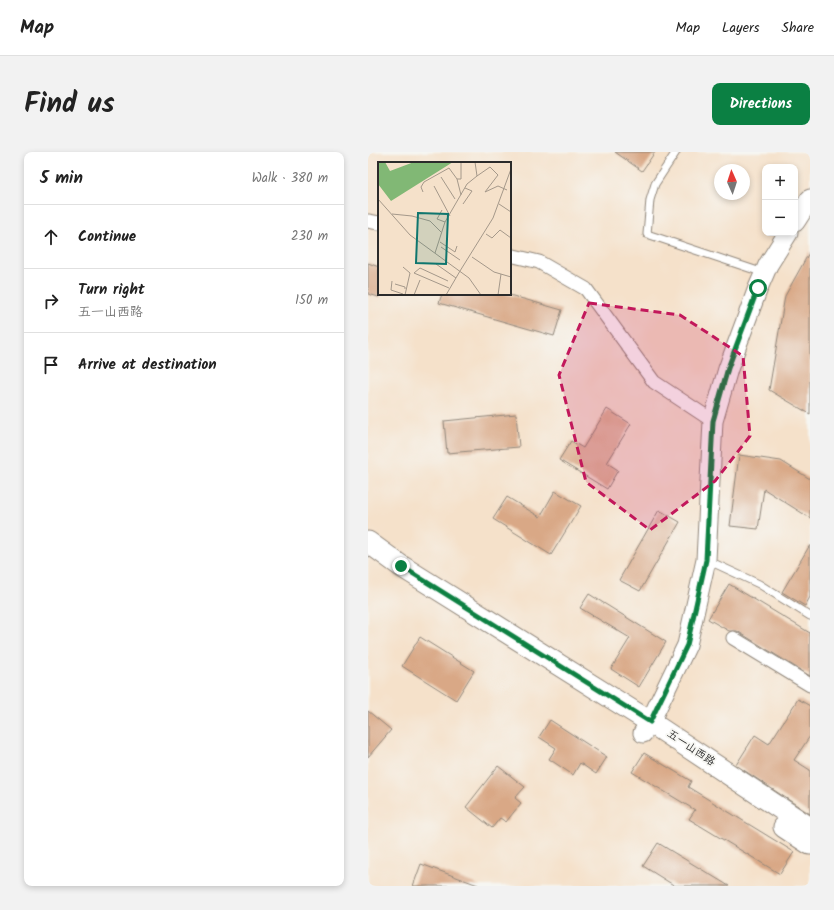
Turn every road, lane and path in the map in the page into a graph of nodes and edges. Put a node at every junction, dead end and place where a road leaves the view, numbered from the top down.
1 (676, 152) edge
2 (810, 199) edge
3 (798, 217) edge
4 (368, 221) edge
5 (378, 223) edge
6 (786, 236) edge
7 (511, 255) edge
8 (765, 273) junction
9 (713, 421) junction
10 (368, 542) edge
11 (368, 559) edge
12 (706, 560) junction
13 (810, 616) edge
14 (733, 638) dead end
15 (810, 685) edge
16 (647, 727) junction
17 (810, 828) edge
18 (810, 844) edge

1 - 8 lane
2 - 3 street
4 - 5 street
6 - 8 street
7 - 9 street
8 - 9 street
9 - 12 street
10 - 16 main road, 五一山西路
11 - 16 main road, 五一山西路
12 - 13 lane
12 - 16 street
14 - 15 street
16 - 17 main road, 五一山西路
16 - 18 main road, 五一山西路

